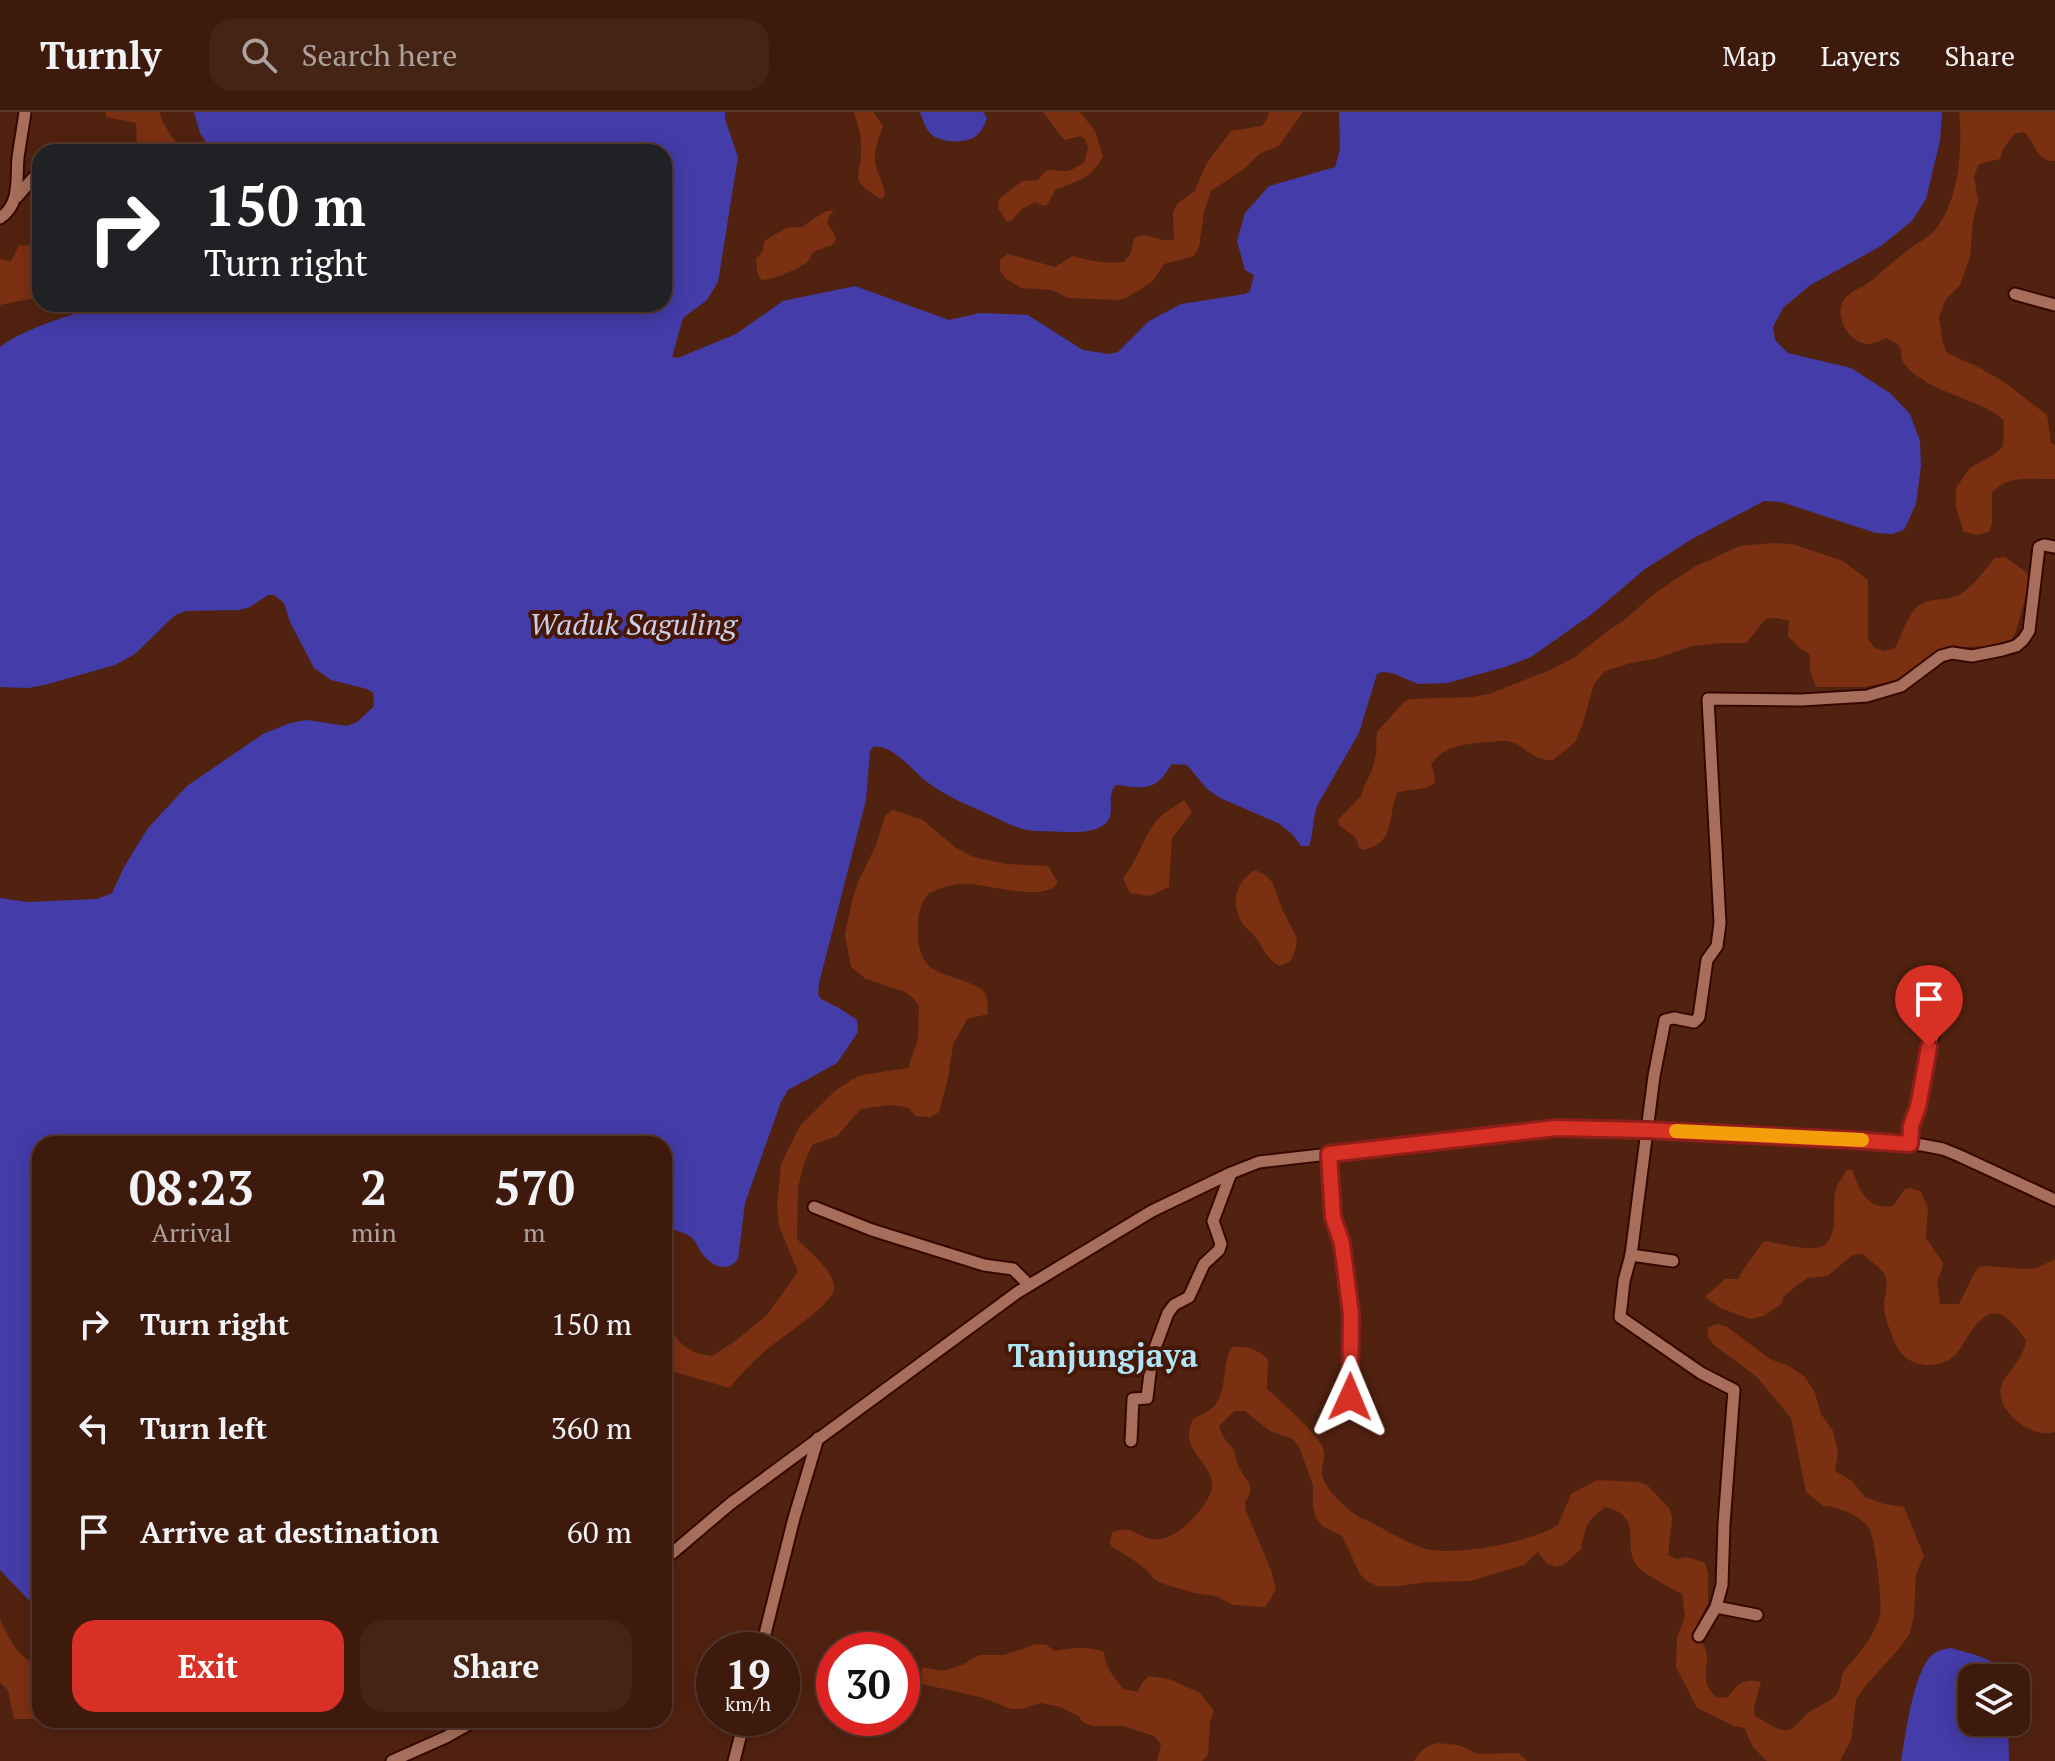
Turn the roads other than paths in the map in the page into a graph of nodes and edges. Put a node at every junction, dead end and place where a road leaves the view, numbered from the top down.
1 (25, 112) edge
2 (32, 179) edge
3 (15, 198) junction
4 (0, 218) edge
5 (2015, 294) dead end
6 (2055, 305) edge
7 (2055, 547) edge
8 (1935, 1031) dead end
9 (1646, 1130) junction
10 (1910, 1144) junction
11 (1329, 1154) junction
12 (1231, 1173) junction
13 (2055, 1200) edge
14 (814, 1207) dead end
15 (1631, 1255) junction
16 (1673, 1261) dead end
17 (1029, 1285) junction
18 (1350, 1397) dead end
19 (819, 1438) junction
20 (1131, 1441) dead end
21 (672, 1553) edge
22 (1716, 1607) junction
23 (1757, 1615) dead end
24 (766, 1632) edge
25 (1699, 1636) dead end
26 (462, 1728) edge
27 (740, 1736) edge
28 (392, 1761) edge
29 (734, 1761) edge

1 - 3 street
2 - 3 street
3 - 4 street
5 - 6 street
7 - 9 street
8 - 10 street
9 - 10 street
9 - 11 street
9 - 15 street
10 - 13 street
11 - 12 street
11 - 18 street
12 - 17 street
12 - 20 street
14 - 17 street
15 - 16 street
15 - 22 street
17 - 19 street
19 - 21 street
19 - 24 street
22 - 23 street
22 - 25 street
26 - 28 street
27 - 29 street

